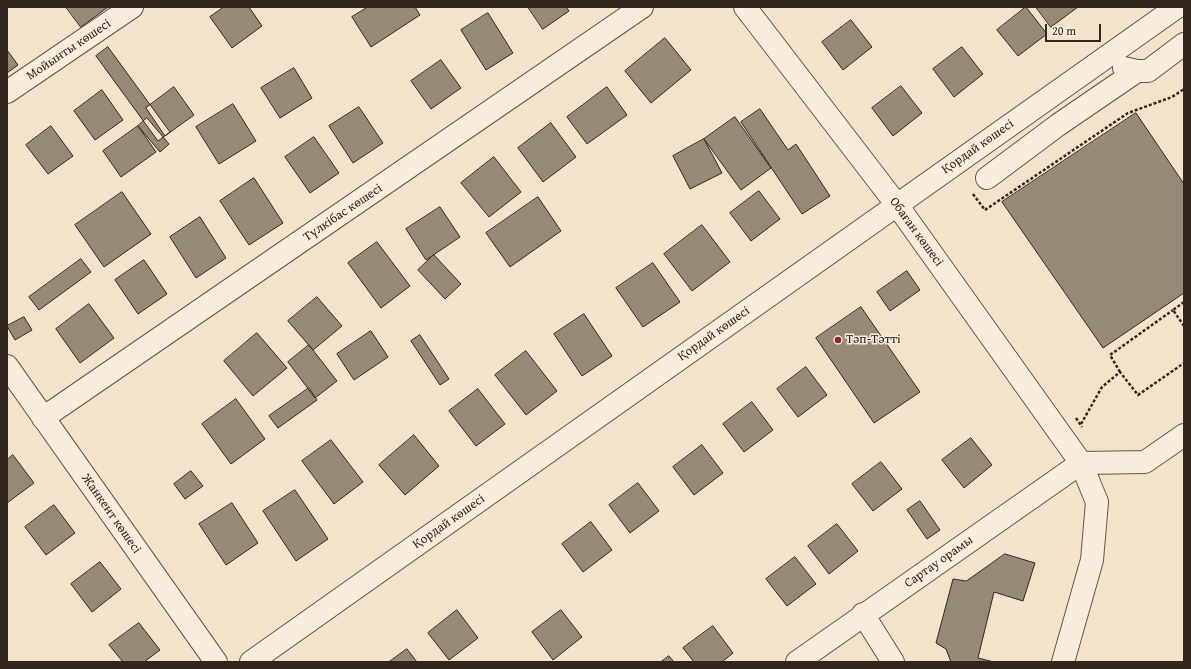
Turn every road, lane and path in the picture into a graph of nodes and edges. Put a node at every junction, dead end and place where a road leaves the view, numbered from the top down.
1 (132, 7) edge
2 (642, 7) edge
3 (745, 7) edge
4 (1177, 7) edge
5 (1184, 44) edge
6 (1103, 59) junction
7 (1137, 71) junction
8 (7, 92) edge
9 (987, 178) dead end
10 (897, 205) junction
11 (1184, 302) edge
12 (1173, 310) junction
13 (1184, 326) edge
14 (1184, 363) edge
15 (7, 366) edge
16 (1120, 372) junction
17 (43, 418) junction
18 (1081, 424) dead end
19 (1184, 435) edge
20 (1081, 463) junction
21 (863, 614) junction
22 (216, 662) edge
23 (251, 662) edge
24 (797, 662) edge
25 (893, 662) edge
26 (1063, 662) edge

1 - 8 street, Мойынты көшесі
2 - 17 street, Түлкібас көшесі
3 - 10 street, Обаған көшесі
4 - 6 street, Қордай көшесі
5 - 7 street
6 - 7 street
6 - 10 street, Қордай көшесі
7 - 9 street
10 - 20 street, Обаған көшесі
10 - 23 street, Қордай көшесі
11 - 12 path
12 - 13 path
12 - 16 path
14 - 16 path
15 - 17 street, Жанкент көшесі
16 - 18 path
17 - 22 street, Жанкент көшесі
19 - 20 street
20 - 21 street, Сартау орамы
20 - 26 street, Обаған көшесі
21 - 24 street, Сартау орамы
21 - 25 street

